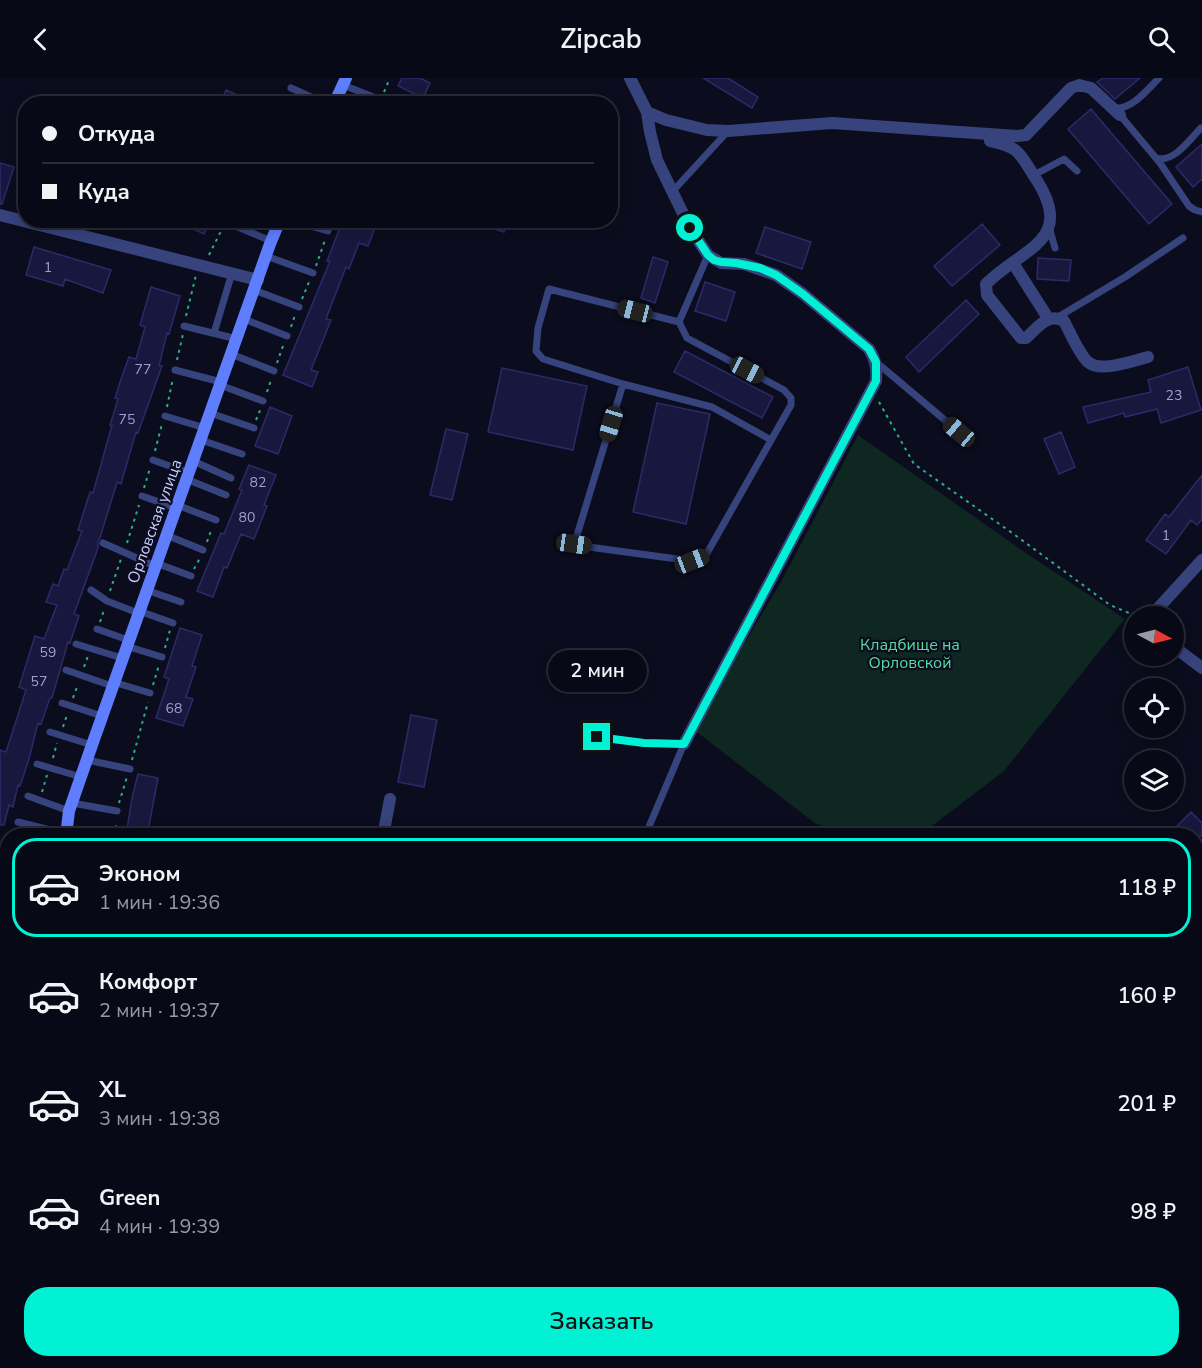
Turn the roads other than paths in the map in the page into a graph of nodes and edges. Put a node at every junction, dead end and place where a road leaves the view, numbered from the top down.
1 (630, 78) edge
2 (1159, 78) edge
3 (344, 81) edge
4 (1079, 82) edge
5 (291, 88) dead end
6 (309, 96) edge
7 (337, 96) edge
8 (373, 96) edge
9 (647, 112) junction
10 (1121, 113) junction
11 (1201, 128) edge
12 (728, 131) junction
13 (979, 134) junction
14 (1026, 135) junction
15 (1021, 154) junction
16 (1155, 157) junction
17 (1077, 171) dead end
18 (1034, 175) junction
19 (672, 192) junction
20 (1202, 212) edge
21 (0, 215) edge
22 (18, 220) edge
23 (1049, 227) junction
24 (51, 228) edge
25 (240, 228) edge
26 (277, 228) edge
27 (317, 228) edge
28 (328, 231) dead end
29 (1183, 238) dead end
30 (271, 241) junction
31 (1055, 248) dead end
32 (708, 255) junction
33 (266, 256) junction
34 (1013, 263) junction
35 (232, 273) junction
36 (313, 273) dead end
37 (256, 285) junction
38 (299, 307) dead end
39 (1053, 318) junction
40 (244, 319) junction
41 (678, 322) junction
42 (184, 326) dead end
43 (214, 333) junction
44 (287, 336) dead end
45 (237, 339) junction
46 (231, 354) junction
47 (1148, 357) dead end
48 (876, 362) junction
49 (175, 370) dead end
50 (274, 370) dead end
51 (221, 383) junction
52 (623, 384) junction
53 (263, 401) dead end
54 (210, 413) junction
55 (165, 416) dead end
56 (254, 428) dead end
57 (959, 432) dead end
58 (203, 434) junction
59 (771, 441) junction
60 (242, 454) dead end
61 (153, 460) dead end
62 (193, 460) junction
63 (187, 476) junction
64 (231, 478) dead end
65 (226, 495) dead end
66 (142, 496) dead end
67 (177, 506) junction
68 (216, 520) dead end
69 (166, 535) junction
70 (103, 543) dead end
71 (203, 550) dead end
72 (1202, 560) edge
73 (156, 564) junction
74 (192, 576) dead end
75 (91, 590) dead end
76 (146, 590) junction
77 (181, 602) dead end
78 (1160, 606) edge
79 (138, 612) junction
80 (173, 622) dead end
81 (97, 628) dead end
82 (76, 644) dead end
83 (125, 648) junction
84 (1184, 654) edge
85 (162, 657) dead end
86 (1202, 668) edge
87 (66, 670) dead end
88 (113, 684) junction
89 (150, 693) dead end
90 (62, 703) dead end
91 (102, 717) junction
92 (50, 732) dead end
93 (597, 737) dead end
94 (684, 744) junction
95 (92, 745) junction
96 (87, 760) junction
97 (37, 764) dead end
98 (130, 769) dead end
99 (81, 777) junction
100 (28, 796) dead end
101 (390, 800) dead end
102 (71, 807) junction
103 (117, 812) dead end
104 (18, 822) dead end
105 (40, 828) edge
106 (67, 828) edge
107 (385, 828) edge
108 (648, 828) edge

1 - 9 street
2 - 10 lane
3 - 7 main road
3 - 8 lane
4 - 10 street
4 - 14 street
5 - 6 lane
9 - 12 street
9 - 19 street
10 - 16 lane
11 - 16 lane
12 - 13 street
12 - 19 lane
13 - 14 street
13 - 15 street
14 - 15 street
15 - 18 street
16 - 20 lane
17 - 18 lane
18 - 23 street
19 - 32 street
21 - 22 street
23 - 31 lane
23 - 34 street
24 - 35 street
25 - 30 lane
26 - 30 main road, Орловская улица
27 - 28 lane
29 - 39 lane
30 - 33 main road, Орловская улица
32 - 41 lane
32 - 48 street
33 - 36 lane
33 - 37 main road, Орловская улица
34 - 39 street
34 - 39 street
35 - 37 street
35 - 43 lane
37 - 38 lane
37 - 40 main road, Орловская улица
39 - 47 street
40 - 44 lane
40 - 45 main road, Орловская улица
41 - 52 lane
41 - 59 lane
42 - 43 lane
43 - 45 lane
45 - 46 main road, Орловская улица
46 - 50 lane
46 - 51 main road, Орловская улица
48 - 57 lane
48 - 94 street
49 - 51 lane
51 - 53 lane
51 - 54 main road, Орловская улица
52 - 59 lane
52 - 59 lane
54 - 56 lane
54 - 58 main road, Орловская улица
55 - 58 lane
58 - 60 lane
58 - 62 main road, Орловская улица
61 - 63 lane
62 - 63 main road, Орловская улица
62 - 64 lane
63 - 65 lane
63 - 67 main road, Орловская улица
66 - 67 lane
67 - 68 lane
67 - 69 main road, Орловская улица
69 - 71 lane
69 - 73 main road, Орловская улица
70 - 73 lane
72 - 78 street
73 - 74 lane
73 - 76 main road, Орловская улица
75 - 79 lane
76 - 77 lane
76 - 79 main road, Орловская улица
79 - 80 lane
79 - 83 main road, Орловская улица
81 - 83 lane
82 - 83 lane
83 - 85 lane
83 - 88 main road, Орловская улица
84 - 86 street
87 - 88 lane
88 - 89 lane
88 - 91 main road, Орловская улица
90 - 91 lane
91 - 95 main road, Орловская улица
92 - 95 lane
93 - 94 lane
94 - 108 lane
95 - 96 main road, Орловская улица
96 - 98 lane
96 - 99 main road, Орловская улица
97 - 99 lane
99 - 102 main road, Орловская улица
100 - 102 lane
101 - 107 street
102 - 103 lane
102 - 106 main road, Орловская улица
104 - 105 lane

